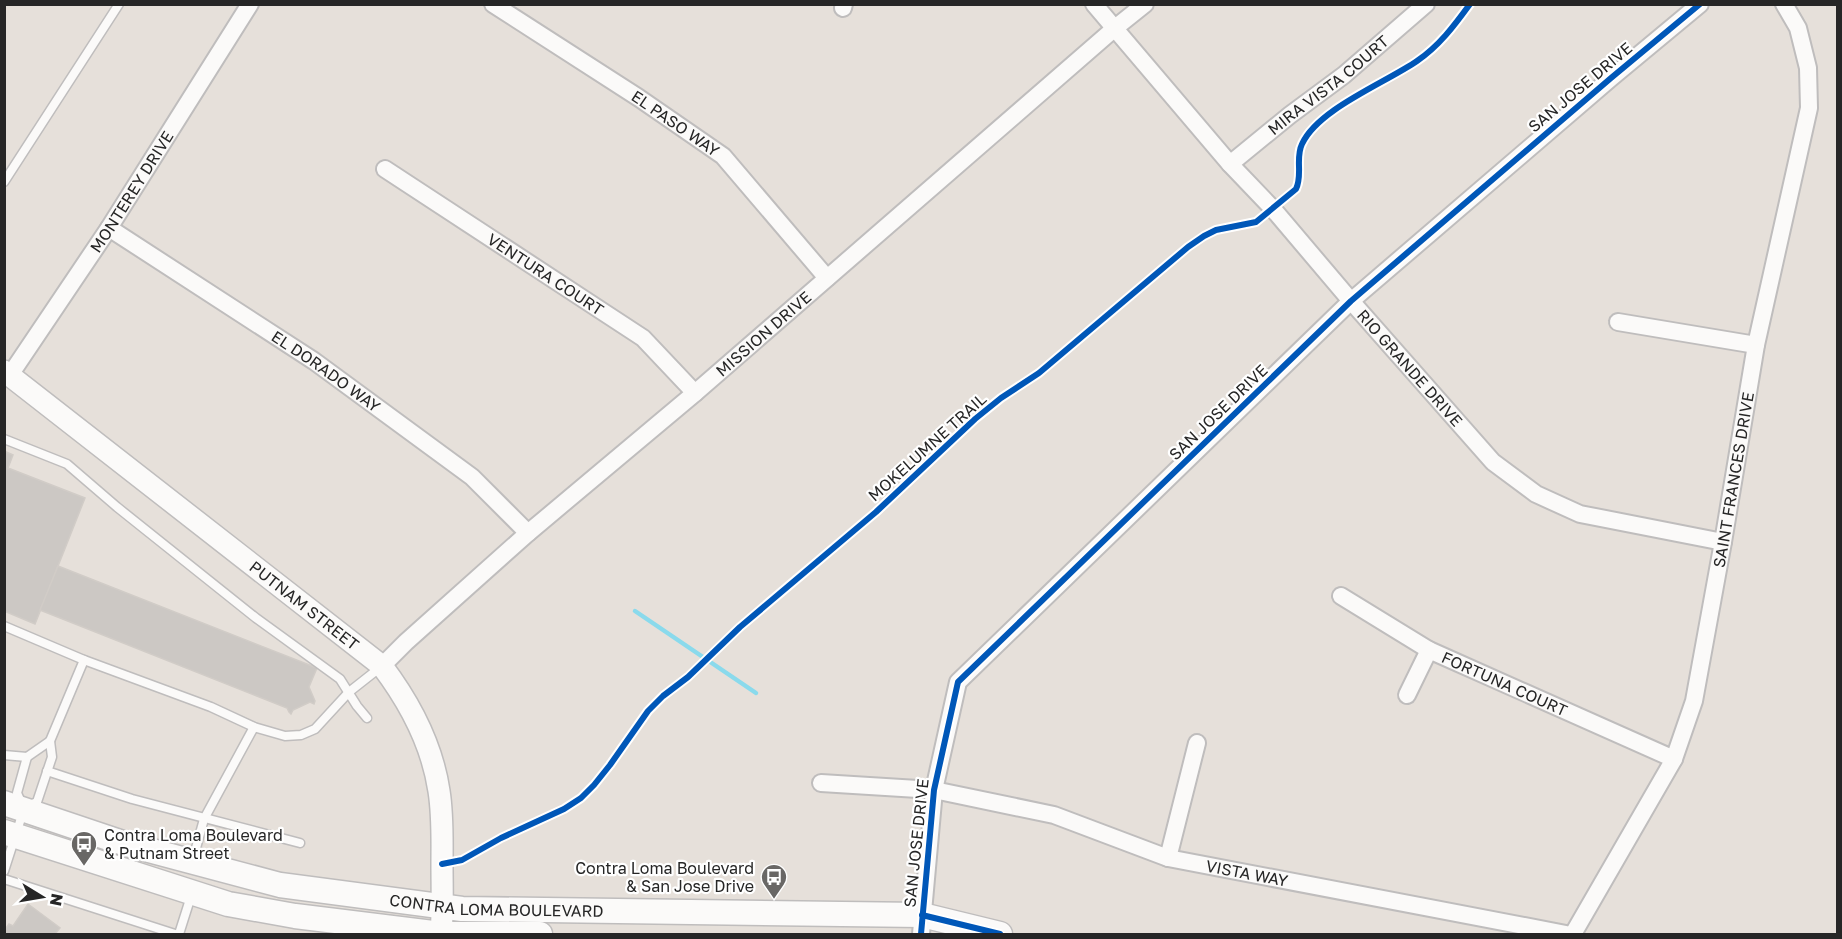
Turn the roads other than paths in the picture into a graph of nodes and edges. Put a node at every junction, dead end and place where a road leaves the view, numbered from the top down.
1 (119, 4) edge
2 (250, 4) edge
3 (493, 4) edge
4 (1094, 4) edge
5 (1145, 4) edge
6 (1426, 4) edge
7 (1700, 4) edge
8 (1784, 4) edge
9 (1115, 28) junction
10 (1230, 164) junction
11 (385, 169) dead end
12 (4, 182) edge
13 (109, 228) junction
14 (827, 278) junction
15 (1351, 301) junction
16 (1618, 322) dead end
17 (1756, 345) junction
18 (7, 373) edge
19 (694, 393) junction
20 (4, 439) edge
21 (528, 533) junction
22 (1723, 542) junction
23 (1341, 596) dead end
24 (4, 626) edge
25 (1429, 650) junction
26 (84, 660) junction
27 (382, 666) junction
28 (349, 692) junction
29 (1407, 695) dead end
30 (367, 718) dead end
31 (254, 727) junction
32 (50, 741) junction
33 (1197, 743) dead end
34 (4, 755) edge
35 (27, 757) junction
36 (1674, 759) junction
37 (47, 771) junction
38 (822, 783) dead end
39 (934, 790) junction
40 (14, 806) edge
41 (204, 819) junction
42 (10, 834) edge
43 (300, 843) dead end
44 (1168, 858) junction
45 (192, 862) junction
46 (4, 871) edge
47 (4, 879) edge
48 (192, 893) junction
49 (443, 907) junction
50 (921, 925) edge
51 (177, 934) edge
52 (441, 934) edge
53 (540, 934) edge
54 (1000, 934) edge
55 (1566, 934) edge
56 (1573, 934) edge

1 - 12 lane
2 - 13 street, MONTEREY DRIVE
3 - 14 street, EL PASO WAY
4 - 9 street, RIO GRANDE DRIVE
5 - 9 street, MISSION DRIVE
6 - 10 street, MIRA VISTA COURT
7 - 15 street, SAN JOSE DRIVE
8 - 17 street, SAINT FRANCES DRIVE
9 - 10 street, RIO GRANDE DRIVE
9 - 14 street, MISSION DRIVE
10 - 15 street, RIO GRANDE DRIVE
11 - 19 street, VENTURA COURT
13 - 18 street, MONTEREY DRIVE
13 - 21 street, EL DORADO WAY
14 - 19 street, MISSION DRIVE
15 - 22 street, RIO GRANDE DRIVE
15 - 39 street, SAN JOSE DRIVE
16 - 17 street
17 - 22 street, SAINT FRANCES DRIVE
18 - 27 street, PUTNAM STREET
19 - 21 street, MISSION DRIVE
20 - 28 lane
21 - 27 street, MISSION DRIVE
22 - 36 street, SAINT FRANCES DRIVE
23 - 25 street, FORTUNA COURT
24 - 26 lane
25 - 29 street
25 - 36 street, FORTUNA COURT
26 - 31 lane
26 - 32 lane
27 - 28 lane
27 - 49 street, PUTNAM STREET
28 - 30 lane
28 - 31 lane
31 - 41 lane
32 - 35 lane
32 - 37 lane
33 - 44 street
34 - 35 lane
35 - 40 lane
36 - 56 street, SAINT FRANCES DRIVE
37 - 40 lane
37 - 41 lane
38 - 39 street, VISTA WAY
39 - 44 street, VISTA WAY
39 - 50 street, SAN JOSE DRIVE
40 - 42 lane
40 - 45 main road, CONTRA LOMA BOULEVARD
41 - 43 lane
41 - 45 lane
42 - 46 lane
42 - 48 main road, CONTRA LOMA BOULEVARD
44 - 55 street, VISTA WAY
45 - 49 main road, CONTRA LOMA BOULEVARD
47 - 51 lane
48 - 51 lane
48 - 52 main road, CONTRA LOMA BOULEVARD
49 - 50 main road, CONTRA LOMA BOULEVARD
49 - 52 street, PUTNAM STREET
50 - 54 main road, CONTRA LOMA BOULEVARD
52 - 53 main road, CONTRA LOMA BOULEVARD

